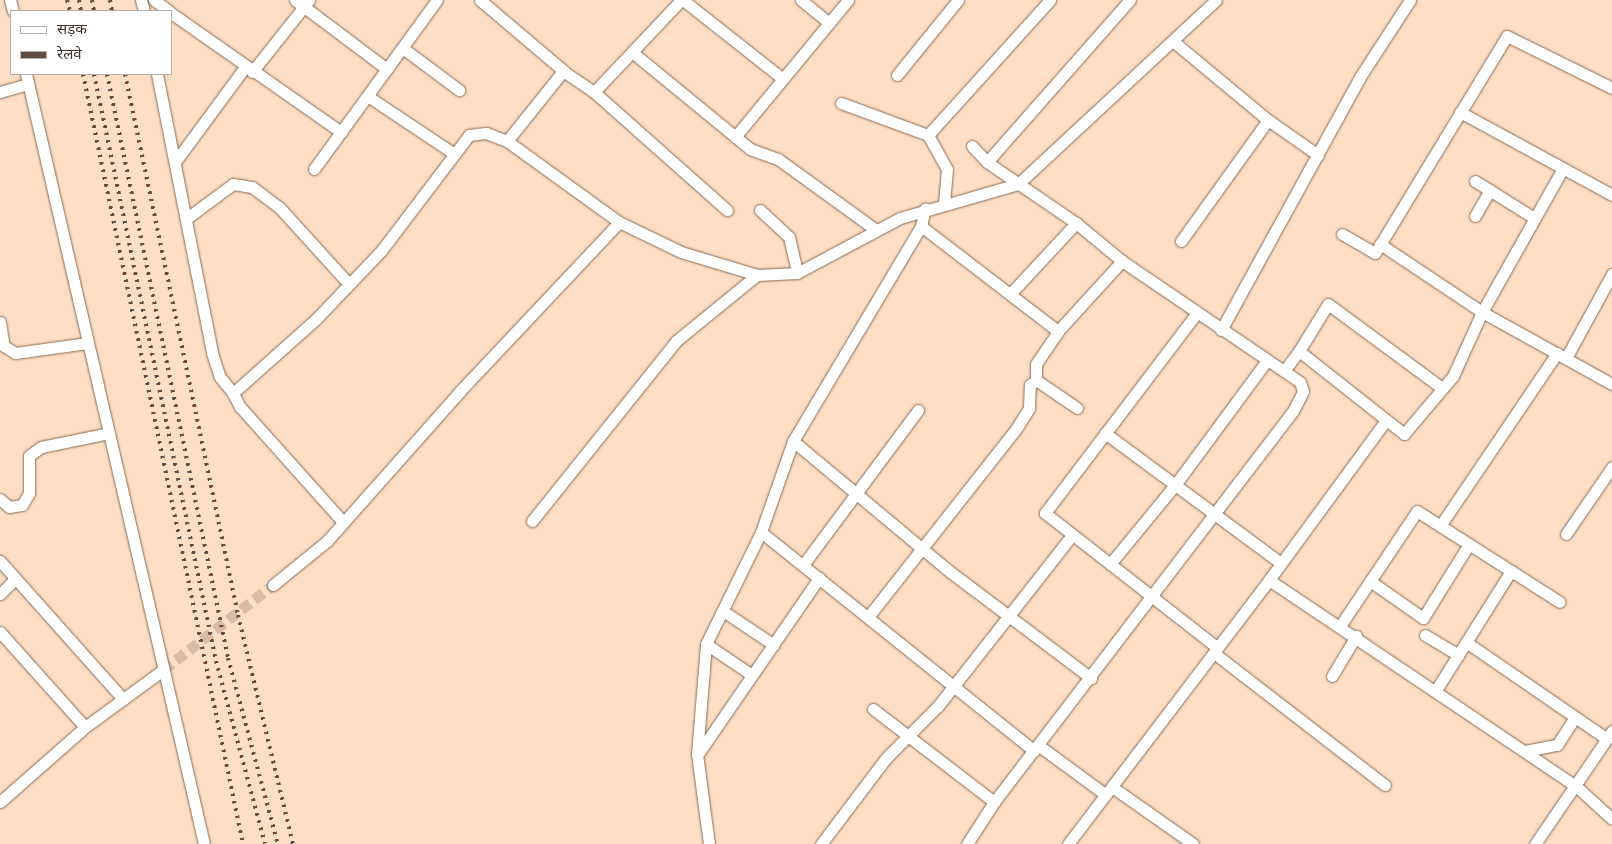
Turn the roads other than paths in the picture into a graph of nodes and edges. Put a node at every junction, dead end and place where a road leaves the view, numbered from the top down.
1 (154, 0) edge
2 (437, 0) edge
3 (480, 0) edge
4 (682, 0) edge
5 (801, 0) edge
6 (848, 0) edge
7 (958, 0) edge
8 (1050, 0) edge
9 (1130, 0) edge
10 (1216, 0) edge
11 (1410, 0) edge
12 (303, 2) edge
13 (167, 10) edge
14 (172, 13) edge
15 (829, 23) junction
16 (1174, 42) junction
17 (404, 49) junction
18 (632, 52) junction
19 (387, 69) junction
20 (249, 70) junction
21 (565, 72) junction
22 (157, 75) edge
23 (897, 75) dead end
24 (27, 79) edge
25 (783, 79) junction
26 (1612, 88) edge
27 (459, 90) dead end
28 (0, 92) edge
29 (594, 92) junction
30 (369, 97) junction
31 (841, 104) dead end
32 (1460, 112) junction
33 (1268, 120) junction
34 (341, 132) junction
35 (928, 135) junction
36 (735, 137) junction
37 (507, 141) junction
38 (972, 146) dead end
39 (453, 153) junction
40 (1318, 155) junction
41 (175, 162) junction
42 (987, 162) junction
43 (1563, 168) junction
44 (314, 169) dead end
45 (1476, 181) dead end
46 (1018, 184) junction
47 (1490, 190) junction
48 (1612, 195) edge
49 (944, 203) junction
50 (925, 208) junction
51 (727, 210) dead end
52 (760, 210) dead end
53 (1475, 216) dead end
54 (187, 218) junction
55 (1534, 218) junction
56 (619, 222) junction
57 (1076, 223) junction
58 (921, 226) junction
59 (876, 230) junction
60 (1342, 234) dead end
61 (1181, 241) dead end
62 (1380, 244) junction
63 (1122, 261) junction
64 (797, 272) junction
65 (1612, 274) edge
66 (757, 275) junction
67 (348, 283) junction
68 (1011, 293) junction
69 (1482, 312) junction
70 (1196, 314) junction
71 (0, 322) edge
72 (1221, 330) junction
73 (1058, 331) junction
74 (87, 343) junction
75 (1299, 350) junction
76 (1562, 356) junction
77 (1265, 363) junction
78 (1284, 371) junction
79 (1036, 380) junction
80 (1612, 384) edge
81 (1442, 388) junction
82 (233, 393) junction
83 (1077, 408) dead end
84 (918, 410) dead end
85 (1386, 420) junction
86 (108, 433) junction
87 (1105, 433) junction
88 (793, 441) junction
89 (1612, 466) edge
90 (1176, 485) junction
91 (854, 493) junction
92 (0, 499) edge
93 (1216, 514) junction
94 (344, 522) junction
95 (532, 522) dead end
96 (1440, 526) junction
97 (760, 532) junction
98 (1566, 534) dead end
99 (1072, 535) junction
100 (1469, 544) junction
101 (922, 548) junction
102 (0, 561) edge
103 (1281, 563) junction
104 (1110, 564) junction
105 (803, 565) junction
106 (1511, 571) junction
107 (16, 578) junction
108 (820, 578) junction
109 (1269, 580) junction
110 (1370, 581) junction
111 (273, 585) tunnel mouth
112 (0, 594) edge
113 (1154, 598) junction
114 (1560, 602) dead end
115 (723, 611) junction
116 (1007, 614) junction
117 (868, 617) junction
118 (1340, 626) junction
119 (0, 632) edge
120 (1425, 635) dead end
121 (1356, 636) junction
122 (1466, 642) junction
123 (706, 644) junction
124 (774, 645) junction
125 (1216, 651) junction
126 (1458, 655) junction
127 (163, 670) junction
128 (752, 675) junction
129 (1332, 676) dead end
130 (1092, 678) junction
131 (954, 684) junction
132 (1436, 690) junction
133 (123, 698) junction
134 (873, 709) dead end
135 (1575, 718) junction
136 (85, 727) junction
137 (1609, 735) edge
138 (910, 736) junction
139 (1036, 748) junction
140 (1525, 751) junction
141 (697, 754) junction
142 (1385, 785) dead end
143 (1577, 787) junction
144 (1109, 791) junction
145 (0, 802) edge
146 (994, 802) junction
147 (1612, 819) edge
148 (204, 844) edge
149 (709, 844) edge
150 (821, 844) edge
151 (967, 844) edge
152 (1068, 844) edge
153 (1193, 844) edge
154 (1535, 844) edge

1 - 13 street
2 - 17 street
3 - 21 street
4 - 18 street
4 - 25 street
5 - 15 street
6 - 15 street
7 - 23 street
8 - 35 street
9 - 42 street
10 - 16 street
11 - 40 street
12 - 19 street
12 - 20 street
14 - 20 street
15 - 25 street
16 - 33 street
16 - 46 street
17 - 19 street
17 - 27 street
18 - 29 street
18 - 36 street
19 - 30 street
20 - 34 street
20 - 41 street
21 - 29 street
21 - 37 street
22 - 41 street
24 - 28 street
24 - 74 street
25 - 36 street
26 - 32 street
29 - 51 street
30 - 34 street
30 - 39 street
31 - 35 street
32 - 43 street
32 - 62 street
33 - 40 street
33 - 61 street
34 - 44 street
35 - 49 street
36 - 59 street
37 - 39 street
37 - 56 street
38 - 42 street
39 - 67 street
40 - 72 street
41 - 54 street
42 - 46 street
43 - 48 street
43 - 55 street
45 - 47 street
46 - 49 street
46 - 57 street
47 - 53 street
47 - 55 street
49 - 50 street
50 - 58 street
50 - 59 street
52 - 64 street
54 - 67 street
54 - 82 street
55 - 69 street
56 - 66 street
56 - 94 street
57 - 63 street
57 - 68 street
58 - 68 street
58 - 88 street
59 - 64 street
60 - 62 street
62 - 69 street
63 - 70 street
63 - 73 street
64 - 66 street
65 - 76 street
66 - 95 street
67 - 82 street
68 - 73 street
69 - 76 street
69 - 81 street
70 - 72 street
70 - 87 street
71 - 74 street
72 - 77 street
73 - 79 street
74 - 86 street
75 - 78 street
75 - 81 street
75 - 85 street
76 - 80 street
76 - 96 street
77 - 78 street
77 - 90 street
78 - 93 street
79 - 83 street
79 - 101 street
81 - 85 street
82 - 94 street
84 - 91 street
85 - 103 street
86 - 92 street
86 - 127 street
87 - 90 street
87 - 99 street
88 - 91 street
88 - 97 street
89 - 98 street
90 - 93 street
90 - 104 street
91 - 101 street
91 - 105 street
93 - 103 street
93 - 113 street
94 - 111 street
96 - 100 street
96 - 110 street
97 - 105 street
97 - 115 street
99 - 104 street
99 - 116 street
100 - 106 street
100 - 110 street
101 - 116 street
101 - 117 street
102 - 107 street
103 - 109 street
104 - 113 street
105 - 108 street
106 - 114 street
106 - 122 street
107 - 112 street
107 - 133 street
108 - 117 street
108 - 124 street
109 - 118 street
109 - 125 street
110 - 118 street
113 - 125 street
113 - 130 street
115 - 123 street
115 - 124 street
116 - 130 street
116 - 131 street
117 - 131 street
118 - 121 street
119 - 136 street
120 - 126 street
121 - 129 street
121 - 132 street
122 - 126 street
122 - 135 street
123 - 128 street
123 - 141 street
124 - 128 street
125 - 142 street
125 - 144 street
126 - 132 street
127 - 133 street
127 - 148 street
128 - 141 street
130 - 139 street
131 - 138 street
131 - 139 street
132 - 140 street
133 - 136 street
134 - 138 street
135 - 137 street
135 - 140 street
136 - 145 street
137 - 143 street
138 - 146 street
138 - 150 street
139 - 144 street
139 - 146 street
140 - 143 street
141 - 149 street
143 - 147 street
143 - 154 street
144 - 152 street
144 - 153 street
146 - 151 street

